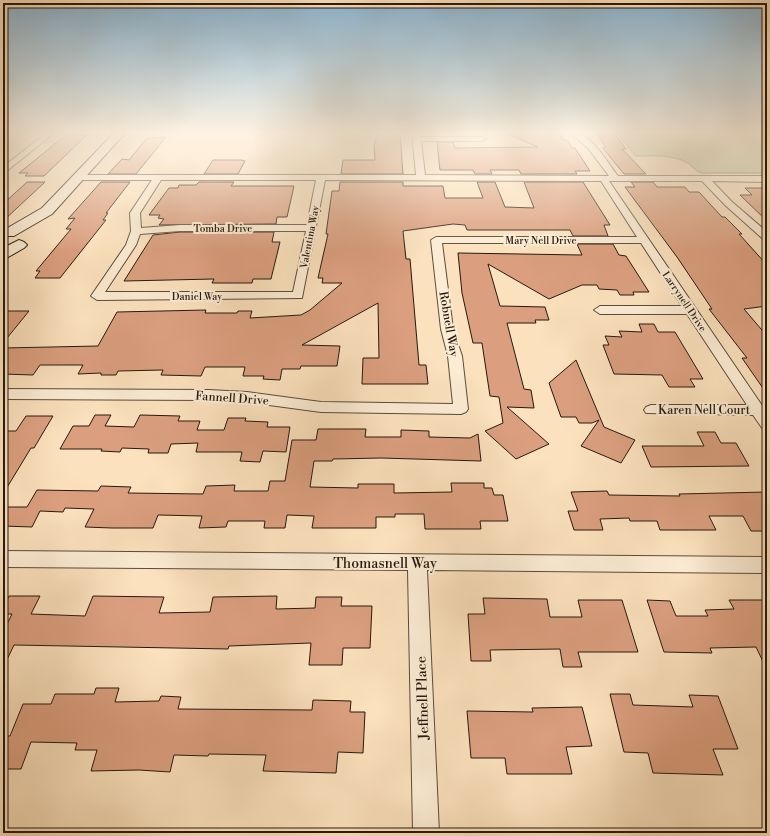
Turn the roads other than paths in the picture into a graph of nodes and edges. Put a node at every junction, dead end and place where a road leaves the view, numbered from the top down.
1 (85, 172) edge
2 (420, 172) edge
3 (606, 172) edge
4 (80, 177) junction
5 (158, 177) junction
6 (321, 178) junction
7 (421, 178) junction
8 (609, 178) junction
9 (704, 178) junction
10 (767, 178) edge
11 (47, 211) junction
12 (311, 228) junction
13 (136, 231) junction
14 (765, 233) edge
15 (6, 234) edge
16 (436, 240) joint
17 (645, 240) junction
18 (23, 241) junction
19 (3, 248) edge
20 (3, 255) edge
21 (298, 296) joint
22 (600, 310) dead end
23 (691, 310) junction
24 (3, 394) edge
25 (461, 409) joint
26 (651, 410) dead end
27 (758, 410) junction
28 (767, 424) edge
29 (3, 559) edge
30 (417, 563) junction
31 (767, 564) edge
32 (426, 833) edge

1 - 4 street
2 - 7 street
3 - 8 street, Larrynell Drive
4 - 5 street
4 - 11 street
5 - 6 street
5 - 13 street
6 - 7 street
6 - 12 street, Valentina Way
7 - 8 street
8 - 9 street
8 - 17 street, Larrynell Drive
9 - 10 street
9 - 14 street
11 - 15 street
11 - 18 street
12 - 13 street, Tomba Drive
12 - 21 street, Valentina Way
13 - 21 street, Daniel Way
15 - 18 street
16 - 17 street, Mary Nell Drive
16 - 25 street, Robnell Way
17 - 23 street, Larrynell Drive
18 - 19 street
18 - 20 street
22 - 23 street
23 - 27 street, Larrynell Drive
24 - 25 street, Fannell Drive
26 - 27 street, Karen Nell Court
27 - 28 street, Larrynell Drive
29 - 30 street, Thomasnell Way
30 - 31 street, Thomasnell Way
30 - 32 street, Jeffnell Place

